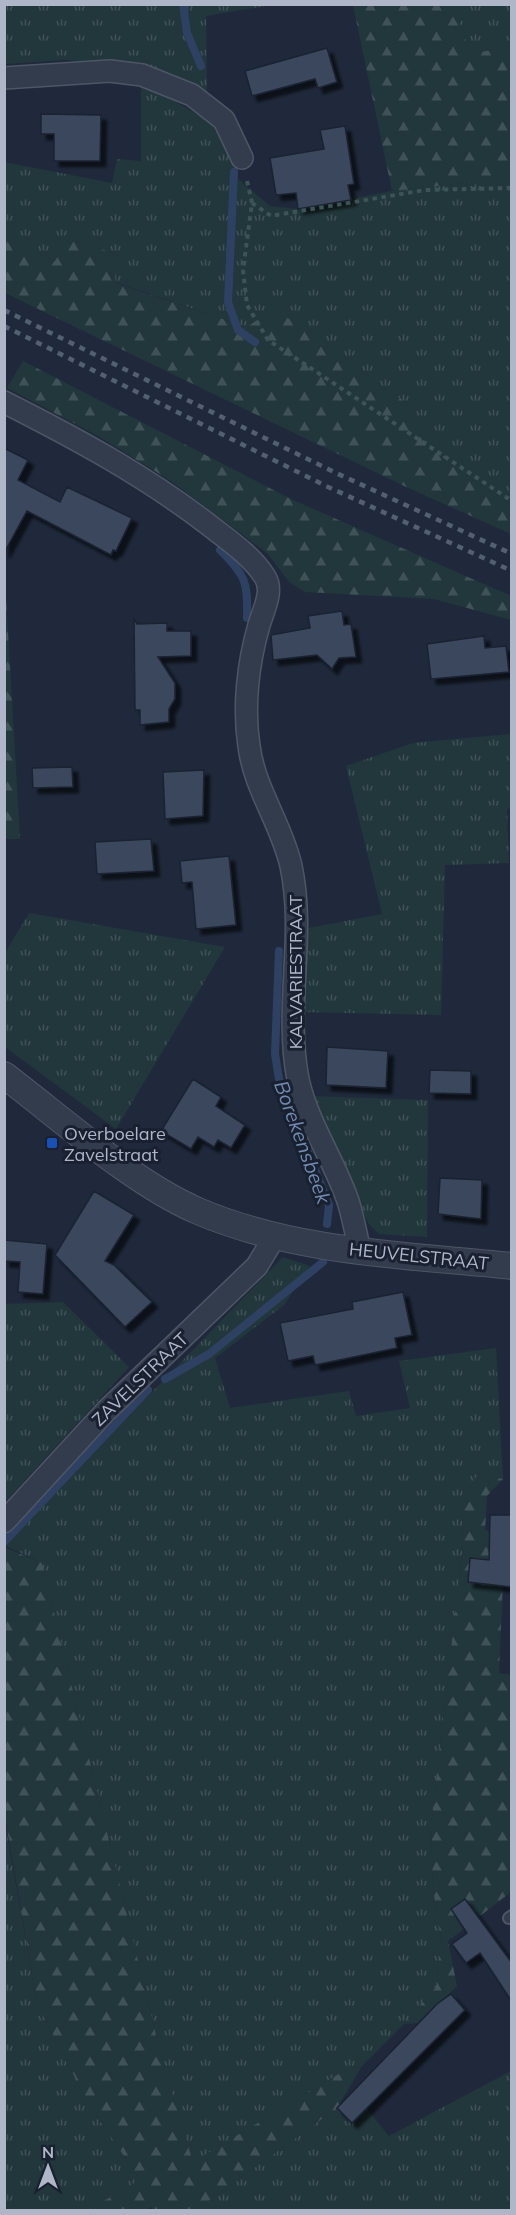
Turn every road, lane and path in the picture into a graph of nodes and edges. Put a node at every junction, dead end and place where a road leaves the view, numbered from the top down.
1 (4, 78) edge
2 (242, 158) joint
3 (512, 188) edge
4 (252, 203) junction
5 (4, 402) edge
6 (512, 501) edge
7 (4, 1075) edge
8 (275, 1236) junction
9 (360, 1251) junction
10 (512, 1266) edge
11 (4, 1522) edge

1 - 2 street
2 - 4 path
3 - 4 path
4 - 6 path
5 - 9 street, KALVARIESTRAAT
7 - 8 street, HEUVELSTRAAT
8 - 9 street, HEUVELSTRAAT
8 - 11 street, ZAVELSTRAAT
9 - 10 street, HEUVELSTRAAT

